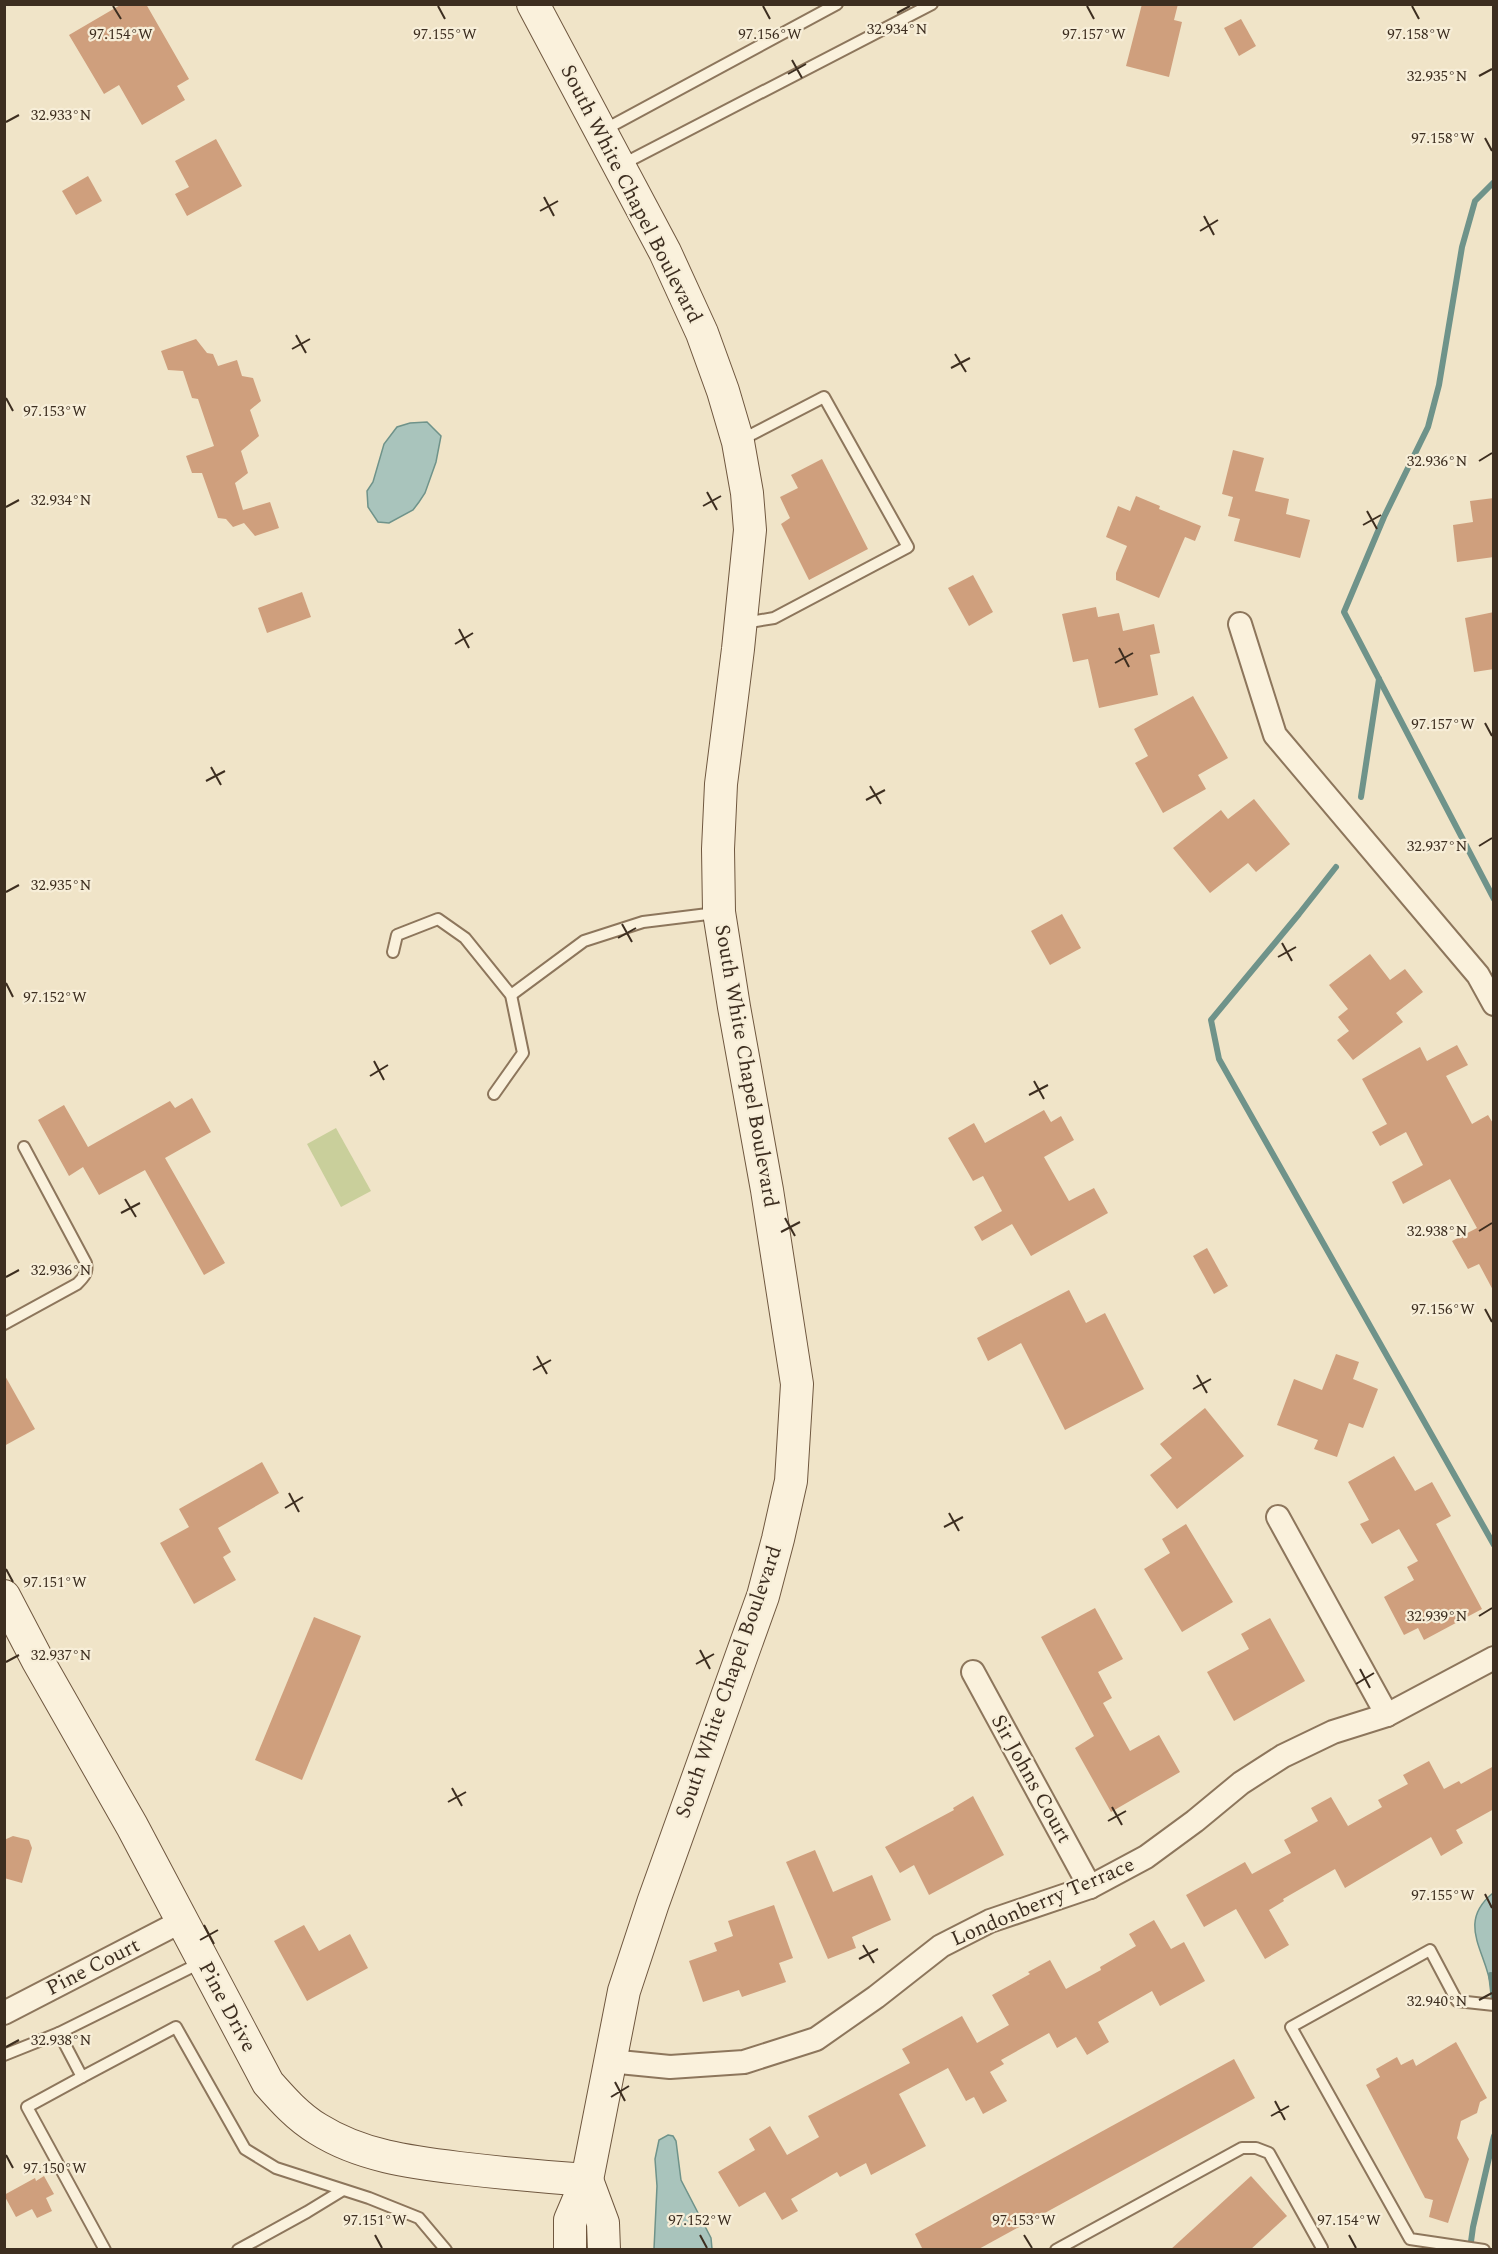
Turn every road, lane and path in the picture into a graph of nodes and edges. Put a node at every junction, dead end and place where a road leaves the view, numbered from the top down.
1 (533, 4) edge
2 (837, 4) edge
3 (932, 4) edge
4 (601, 131) junction
5 (619, 166) junction
6 (738, 442) junction
7 (741, 623) junction
8 (1240, 624) dead end
9 (719, 912) junction
10 (393, 952) dead end
11 (1486, 970) edge
12 (511, 995) junction
13 (1494, 1004) edge
14 (494, 1094) dead end
15 (24, 1147) dead end
16 (4, 1324) edge
17 (1278, 1516) dead end
18 (4, 1596) edge
19 (1494, 1659) edge
20 (973, 1672) dead end
21 (1387, 1715) junction
22 (1090, 1887) junction
23 (182, 1921) junction
24 (202, 1962) junction
25 (1494, 2005) edge
26 (4, 2013) edge
27 (59, 2033) junction
28 (4, 2055) edge
29 (609, 2061) junction
30 (82, 2077) junction
31 (587, 2180) junction
32 (343, 2190) junction
33 (1452, 2247) edge
34 (1321, 2249) edge
35 (105, 2250) edge
36 (238, 2250) edge
37 (446, 2250) edge
38 (570, 2250) edge
39 (604, 2250) edge
40 (1056, 2250) edge
41 (1484, 2250) edge

1 - 4 main road, South White Chapel Boulevard
2 - 4 lane
3 - 5 lane
4 - 5 main road, South White Chapel Boulevard
5 - 6 main road, South White Chapel Boulevard
6 - 7 main road, South White Chapel Boulevard
6 - 7 lane
7 - 9 main road, South White Chapel Boulevard
8 - 11 street
9 - 12 lane
9 - 29 main road, South White Chapel Boulevard
10 - 12 lane
11 - 13 street
12 - 14 lane
15 - 16 lane
17 - 21 street
18 - 23 main road, Pine Drive
19 - 21 street, Londonberry Terrace
20 - 22 street, Sir Johns Court
21 - 22 street, Londonberry Terrace
22 - 29 street, Londonberry Terrace
23 - 24 main road, Pine Drive
23 - 26 street, Pine Court
24 - 27 lane
24 - 31 main road, Pine Drive
25 - 33 lane
27 - 28 lane
27 - 30 lane
29 - 31 main road, South White Chapel Boulevard
30 - 32 lane
30 - 35 lane
31 - 38 main road, South White Chapel Boulevard
31 - 39 main road
32 - 36 lane
32 - 37 lane
33 - 41 lane
34 - 40 lane

